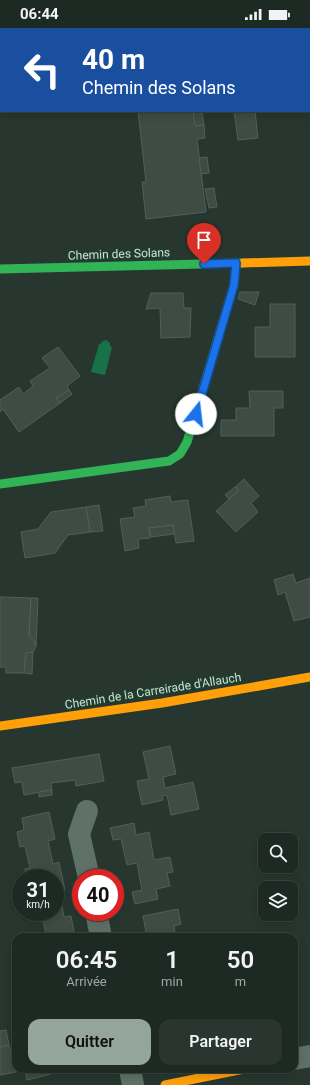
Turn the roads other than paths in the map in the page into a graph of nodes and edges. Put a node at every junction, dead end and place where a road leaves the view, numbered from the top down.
1 (310, 261) edge
2 (236, 263) junction
3 (0, 269) edge
4 (0, 484) edge
5 (310, 677) edge
6 (0, 726) edge
7 (87, 811) dead end
8 (87, 869) edge
9 (98, 921) edge
10 (100, 933) edge
11 (310, 1056) edge
12 (298, 1058) edge
13 (131, 1073) edge
14 (225, 1073) edge
15 (171, 1084) edge
16 (133, 1085) edge

1 - 2 street, Chemin des Solans
2 - 3 street, Chemin des Solans
2 - 4 street
5 - 6 street, Chemin de la Carreirade d'Allauch
7 - 8 street
9 - 10 street
11 - 12 street
13 - 16 street
14 - 15 street

